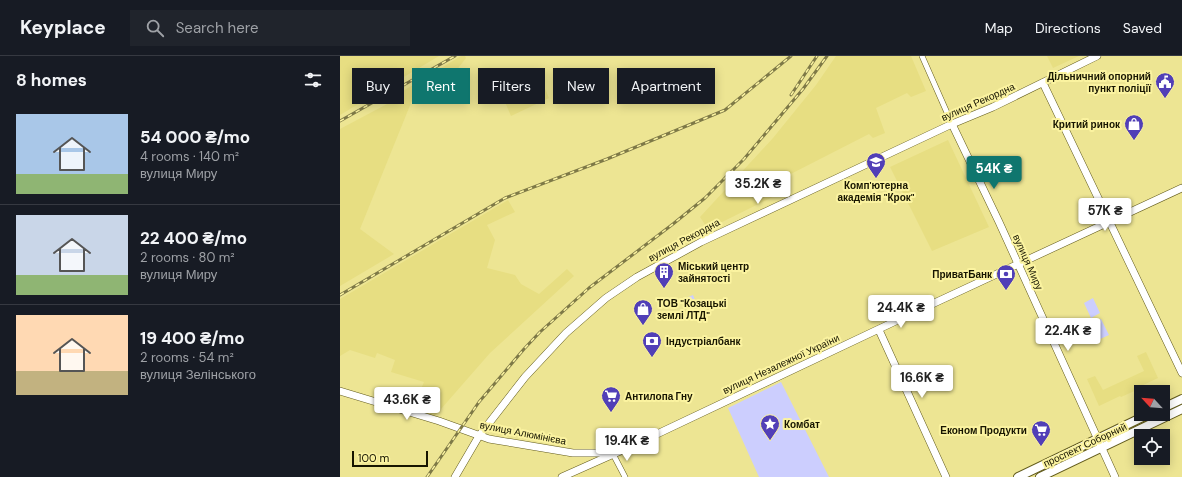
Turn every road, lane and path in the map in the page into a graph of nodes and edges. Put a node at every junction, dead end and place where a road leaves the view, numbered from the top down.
1 (922, 56) edge
2 (1097, 56) edge
3 (1044, 82) junction
4 (952, 124) junction
5 (1182, 188) edge
6 (1111, 222) junction
7 (1018, 265) junction
8 (879, 330) junction
9 (1182, 373) edge
10 (340, 391) edge
11 (1182, 399) edge
12 (1170, 405) edge
13 (1182, 409) edge
14 (1134, 421) edge
15 (479, 436) junction
16 (1097, 438) junction
17 (1102, 448) junction
18 (613, 454) junction
19 (456, 477) edge
20 (562, 477) edge
21 (625, 477) edge
22 (946, 477) edge
23 (1018, 477) edge
24 (1040, 477) edge
25 (1115, 477) edge

1 - 4 street, вулиця Миру
2 - 3 street, вулиця Рекордна
3 - 4 street, вулиця Рекордна
3 - 6 street
4 - 7 street, вулиця Миру
4 - 15 street, вулиця Рекордна
5 - 6 street, вулиця Незалежної України
6 - 7 street, вулиця Незалежної України
6 - 9 street
7 - 8 street, вулиця Незалежної України
7 - 16 street, вулиця Миру
8 - 18 street, вулиця Незалежної України
8 - 22 street
10 - 15 street, вулиця Алюмінієва
11 - 12 main road
13 - 17 main road, проспект Соборний
14 - 16 main road, проспект Соборний
15 - 18 street, вулиця Алюмінієва
15 - 19 street, вулиця Рекордна
16 - 17 street, вулиця Миру
16 - 23 main road, проспект Соборний
17 - 24 main road, проспект Соборний
17 - 25 street, вулиця Миру
18 - 20 street, вулиця Незалежної України
18 - 21 street

